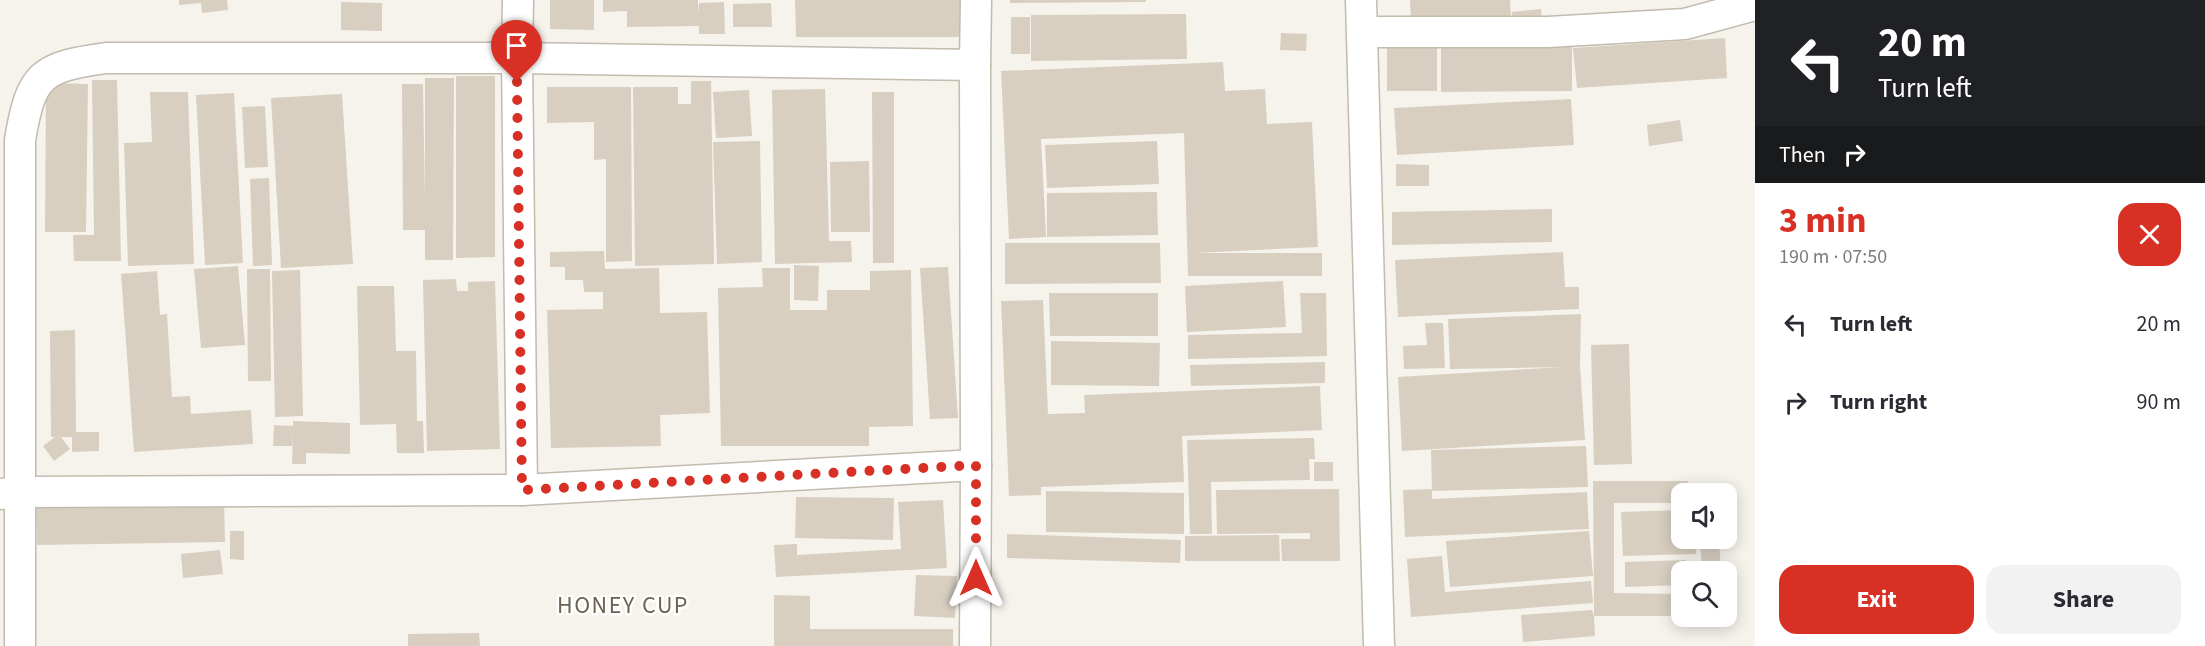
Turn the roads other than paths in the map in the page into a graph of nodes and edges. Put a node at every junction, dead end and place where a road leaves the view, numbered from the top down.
1 (518, 0) edge
2 (976, 0) edge
3 (1361, 0) edge
4 (1755, 5) edge
5 (1364, 32) junction
6 (517, 58) junction
7 (975, 65) junction
8 (976, 465) junction
9 (522, 490) junction
10 (10, 493) edge
11 (20, 646) edge
12 (975, 646) edge
13 (1379, 646) edge

1 - 6 street
2 - 7 street
3 - 5 street
4 - 5 street
5 - 13 street
6 - 7 street
6 - 9 street
6 - 10 street
7 - 8 street
8 - 9 street
8 - 12 street
9 - 10 street
10 - 11 street

